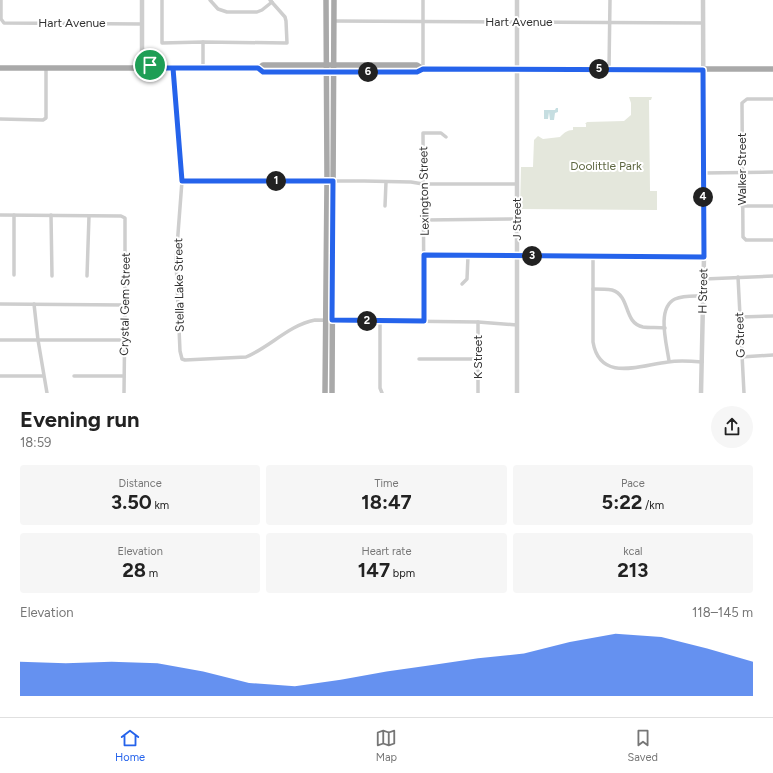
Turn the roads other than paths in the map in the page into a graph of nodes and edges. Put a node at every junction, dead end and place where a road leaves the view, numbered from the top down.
1 (1, 0) edge
2 (142, 0) edge
3 (162, 0) edge
4 (210, 0) edge
5 (334, 0) edge
6 (424, 0) edge
7 (517, 0) edge
8 (610, 0) edge
9 (703, 0) edge
10 (271, 1) edge
11 (326, 1) edge
12 (334, 21) junction
13 (423, 21) junction
14 (516, 22) junction
15 (610, 23) junction
16 (704, 23) junction
17 (142, 24) junction
18 (203, 42) junction
19 (326, 64) junction
20 (334, 65) junction
21 (397, 65) junction
22 (0, 68) edge
23 (46, 68) junction
24 (144, 68) junction
25 (173, 68) junction
26 (203, 68) junction
27 (258, 68) junction
28 (423, 69) junction
29 (516, 69) junction
30 (609, 69) junction
31 (773, 69) edge
32 (703, 70) junction
33 (326, 72) junction
34 (334, 72) junction
35 (384, 72) junction
36 (773, 99) edge
37 (0, 120) edge
38 (326, 134) junction
39 (446, 137) dead end
40 (333, 154) junction
41 (742, 172) junction
42 (773, 172) edge
43 (703, 173) junction
44 (182, 181) junction
45 (330, 181) junction
46 (386, 182) junction
47 (424, 184) junction
48 (517, 184) junction
49 (386, 206) dead end
50 (742, 206) junction
51 (773, 206) edge
52 (0, 215) edge
53 (14, 215) junction
54 (51, 215) junction
55 (88, 216) junction
56 (517, 219) junction
57 (425, 220) junction
58 (773, 240) edge
59 (424, 255) junction
60 (468, 256) junction
61 (517, 256) junction
62 (593, 257) junction
63 (704, 257) junction
64 (14, 275) dead end
65 (52, 276) dead end
66 (87, 276) dead end
67 (773, 276) edge
68 (738, 277) junction
69 (704, 279) junction
70 (462, 284) dead end
71 (593, 289) junction
72 (703, 296) junction
73 (0, 304) edge
74 (34, 304) junction
75 (125, 305) junction
76 (773, 316) edge
77 (740, 317) junction
78 (326, 320) junction
79 (332, 320) junction
80 (380, 321) junction
81 (424, 321) junction
82 (478, 322) junction
83 (516, 325) junction
84 (665, 328) junction
85 (0, 340) edge
86 (38, 340) junction
87 (125, 340) junction
88 (773, 355) edge
89 (741, 356) junction
90 (420, 359) dead end
91 (478, 359) junction
92 (669, 361) junction
93 (702, 362) junction
94 (0, 376) edge
95 (43, 376) junction
96 (74, 376) dead end
97 (124, 376) junction
98 (47, 393) edge
99 (124, 393) edge
100 (325, 393) edge
101 (332, 393) edge
102 (382, 393) edge
103 (478, 393) edge
104 (517, 393) edge
105 (702, 393) edge
106 (744, 393) edge

1 - 17 street, Hart Avenue
2 - 17 street
3 - 18 street
4 - 10 street
5 - 12 main road
6 - 13 street
7 - 14 street, J Street
8 - 15 street
9 - 16 street, H Street
10 - 18 street
11 - 12 main road
11 - 19 main road
12 - 13 street, Hart Avenue
12 - 20 main road
13 - 14 street, Hart Avenue
13 - 28 street
14 - 15 street, Hart Avenue
14 - 29 street, J Street
15 - 16 street, Hart Avenue
15 - 30 street
16 - 32 street, H Street
17 - 24 street
18 - 26 street
19 - 20 main road
19 - 27 main road
19 - 33 main road
20 - 21 main road
20 - 34 main road
21 - 28 main road
21 - 35 main road
22 - 23 main road
23 - 24 main road
23 - 37 street
24 - 25 main road
25 - 26 main road
25 - 44 street, Stella Lake Street
26 - 27 main road
27 - 33 main road
28 - 29 main road
28 - 35 main road
29 - 30 main road
29 - 48 street, J Street
30 - 32 main road
31 - 32 main road
32 - 43 street, H Street
33 - 34 main road
33 - 38 main road
34 - 35 main road
34 - 40 main road
36 - 41 street, Walker Street
38 - 40 main road
38 - 45 main road
39 - 47 street, Lexington Street
40 - 45 main road
41 - 42 street
41 - 43 street
41 - 50 street, Walker Street
43 - 63 street, H Street
44 - 45 street
44 - 78 street, Stella Lake Street
45 - 46 street
45 - 78 main road
45 - 79 main road
46 - 47 street
46 - 49 street
47 - 48 street
47 - 57 street, Lexington Street
48 - 56 street, J Street
50 - 51 street
50 - 58 street, Walker Street
52 - 53 street
53 - 54 street
53 - 64 street
54 - 55 street
54 - 65 street
55 - 66 street
55 - 75 street, Crystal Gem Street
56 - 57 street
56 - 61 street, J Street
57 - 59 street, Lexington Street
59 - 60 street
59 - 81 street, Lexington Street
60 - 61 street
60 - 70 street
61 - 62 street
61 - 83 street, J Street
62 - 63 street
62 - 71 street
63 - 69 street, H Street
67 - 68 street
68 - 69 street
68 - 77 street, G Street
69 - 72 street, H Street
71 - 84 street
71 - 92 street
72 - 84 street
72 - 93 street, H Street
73 - 74 street
74 - 75 street
74 - 86 street
75 - 87 street, Crystal Gem Street
76 - 77 street
77 - 89 street, G Street
78 - 79 street
78 - 100 main road
79 - 80 street
79 - 101 main road
80 - 81 street
80 - 102 street
81 - 82 street
82 - 83 street
82 - 91 street, K Street
83 - 104 street, J Street
84 - 92 street
85 - 86 street
86 - 87 street
86 - 95 street
87 - 97 street, Crystal Gem Street
88 - 89 street
89 - 106 street, G Street
90 - 91 street
91 - 103 street, K Street
92 - 93 street
93 - 105 street, H Street
94 - 95 street
95 - 98 street
96 - 97 street
97 - 99 street, Crystal Gem Street

